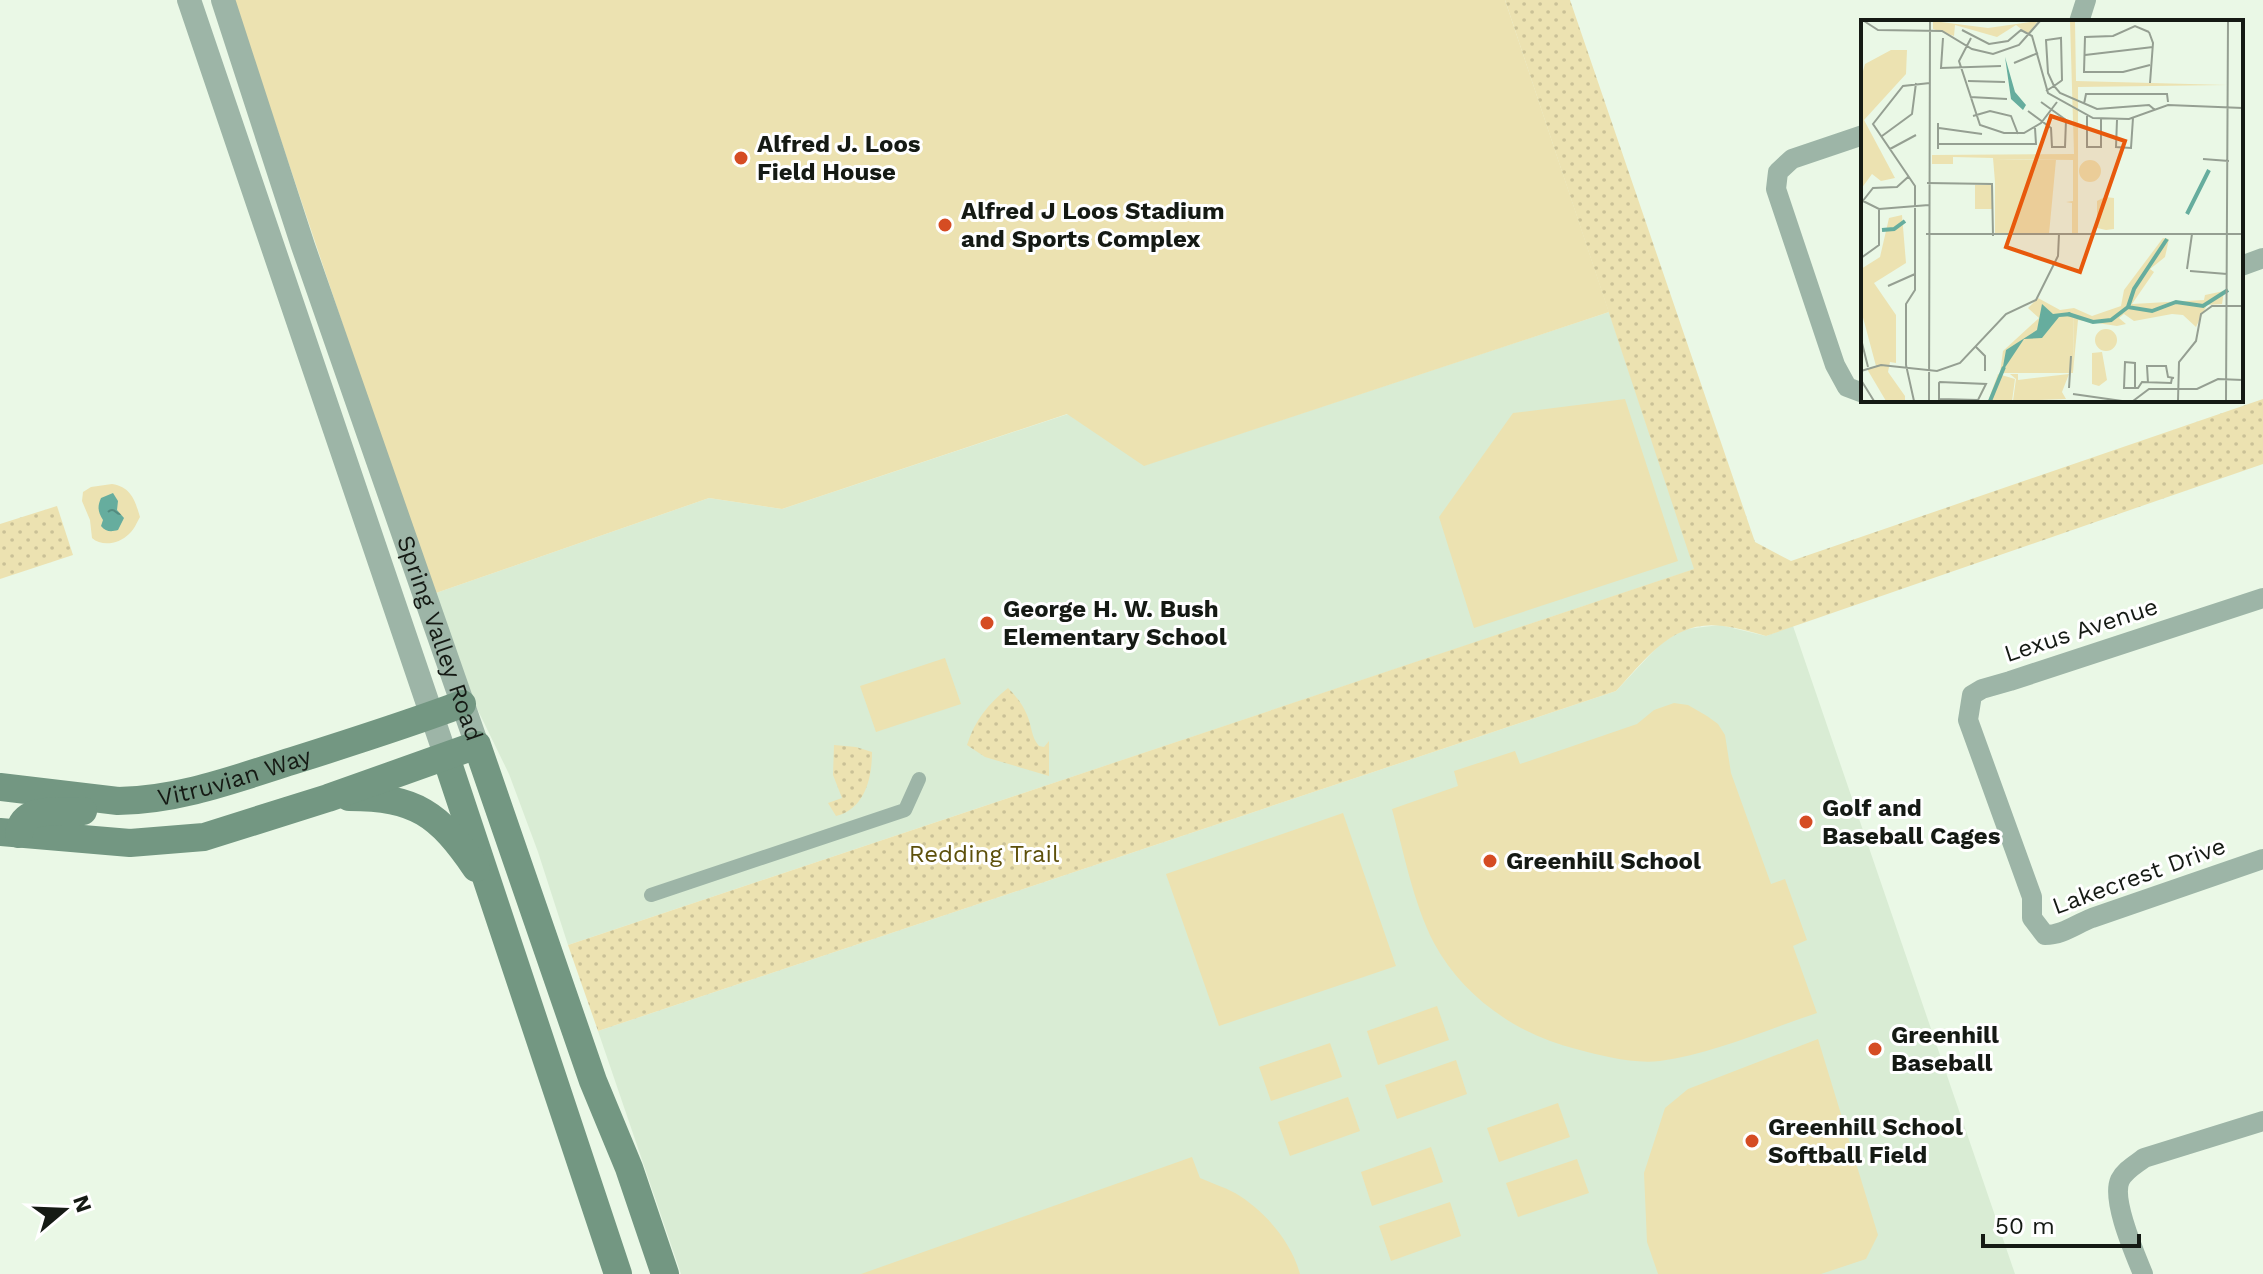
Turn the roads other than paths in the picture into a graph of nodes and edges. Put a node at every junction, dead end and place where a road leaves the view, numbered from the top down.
1 (189, 0) edge
2 (223, 0) edge
3 (2086, 0) edge
4 (2080, 20) edge
5 (1861, 136) edge
6 (2263, 258) edge
7 (2243, 265) edge
8 (1861, 392) edge
9 (2263, 598) edge
10 (462, 704) junction
11 (433, 715) junction
12 (477, 745) junction
13 (446, 757) junction
14 (919, 779) dead end
15 (0, 787) edge
16 (328, 798) junction
17 (118, 801) junction
18 (10, 833) edge
19 (2263, 859) edge
20 (492, 892) junction
21 (651, 895) dead end
22 (2036, 925) joint
23 (593, 1081) junction
24 (557, 1094) junction
25 (2263, 1121) edge
26 (618, 1274) edge
27 (665, 1274) edge
28 (2143, 1274) edge

1 - 11 street, Spring Valley Road
2 - 10 street, Spring Valley Road
3 - 4 street
5 - 8 street
6 - 7 street
9 - 22 street, Lexus Avenue
10 - 11 main road, Vitruvian Way
10 - 12 street, Spring Valley Road
11 - 13 street, Spring Valley Road
11 - 17 main road, Vitruvian Way
12 - 13 main road, Vitruvian Way
12 - 23 main road, Spring Valley Road
13 - 16 main road, Vitruvian Way
13 - 20 main road, Spring Valley Road
14 - 21 street
15 - 17 main road, Vitruvian Way
16 - 18 main road, Vitruvian Way
16 - 20 main road
17 - 18 main road
19 - 22 street, Lakecrest Drive
20 - 24 main road, Spring Valley Road
23 - 24 main road
23 - 27 main road, Spring Valley Road
24 - 26 main road, Spring Valley Road
25 - 28 street

